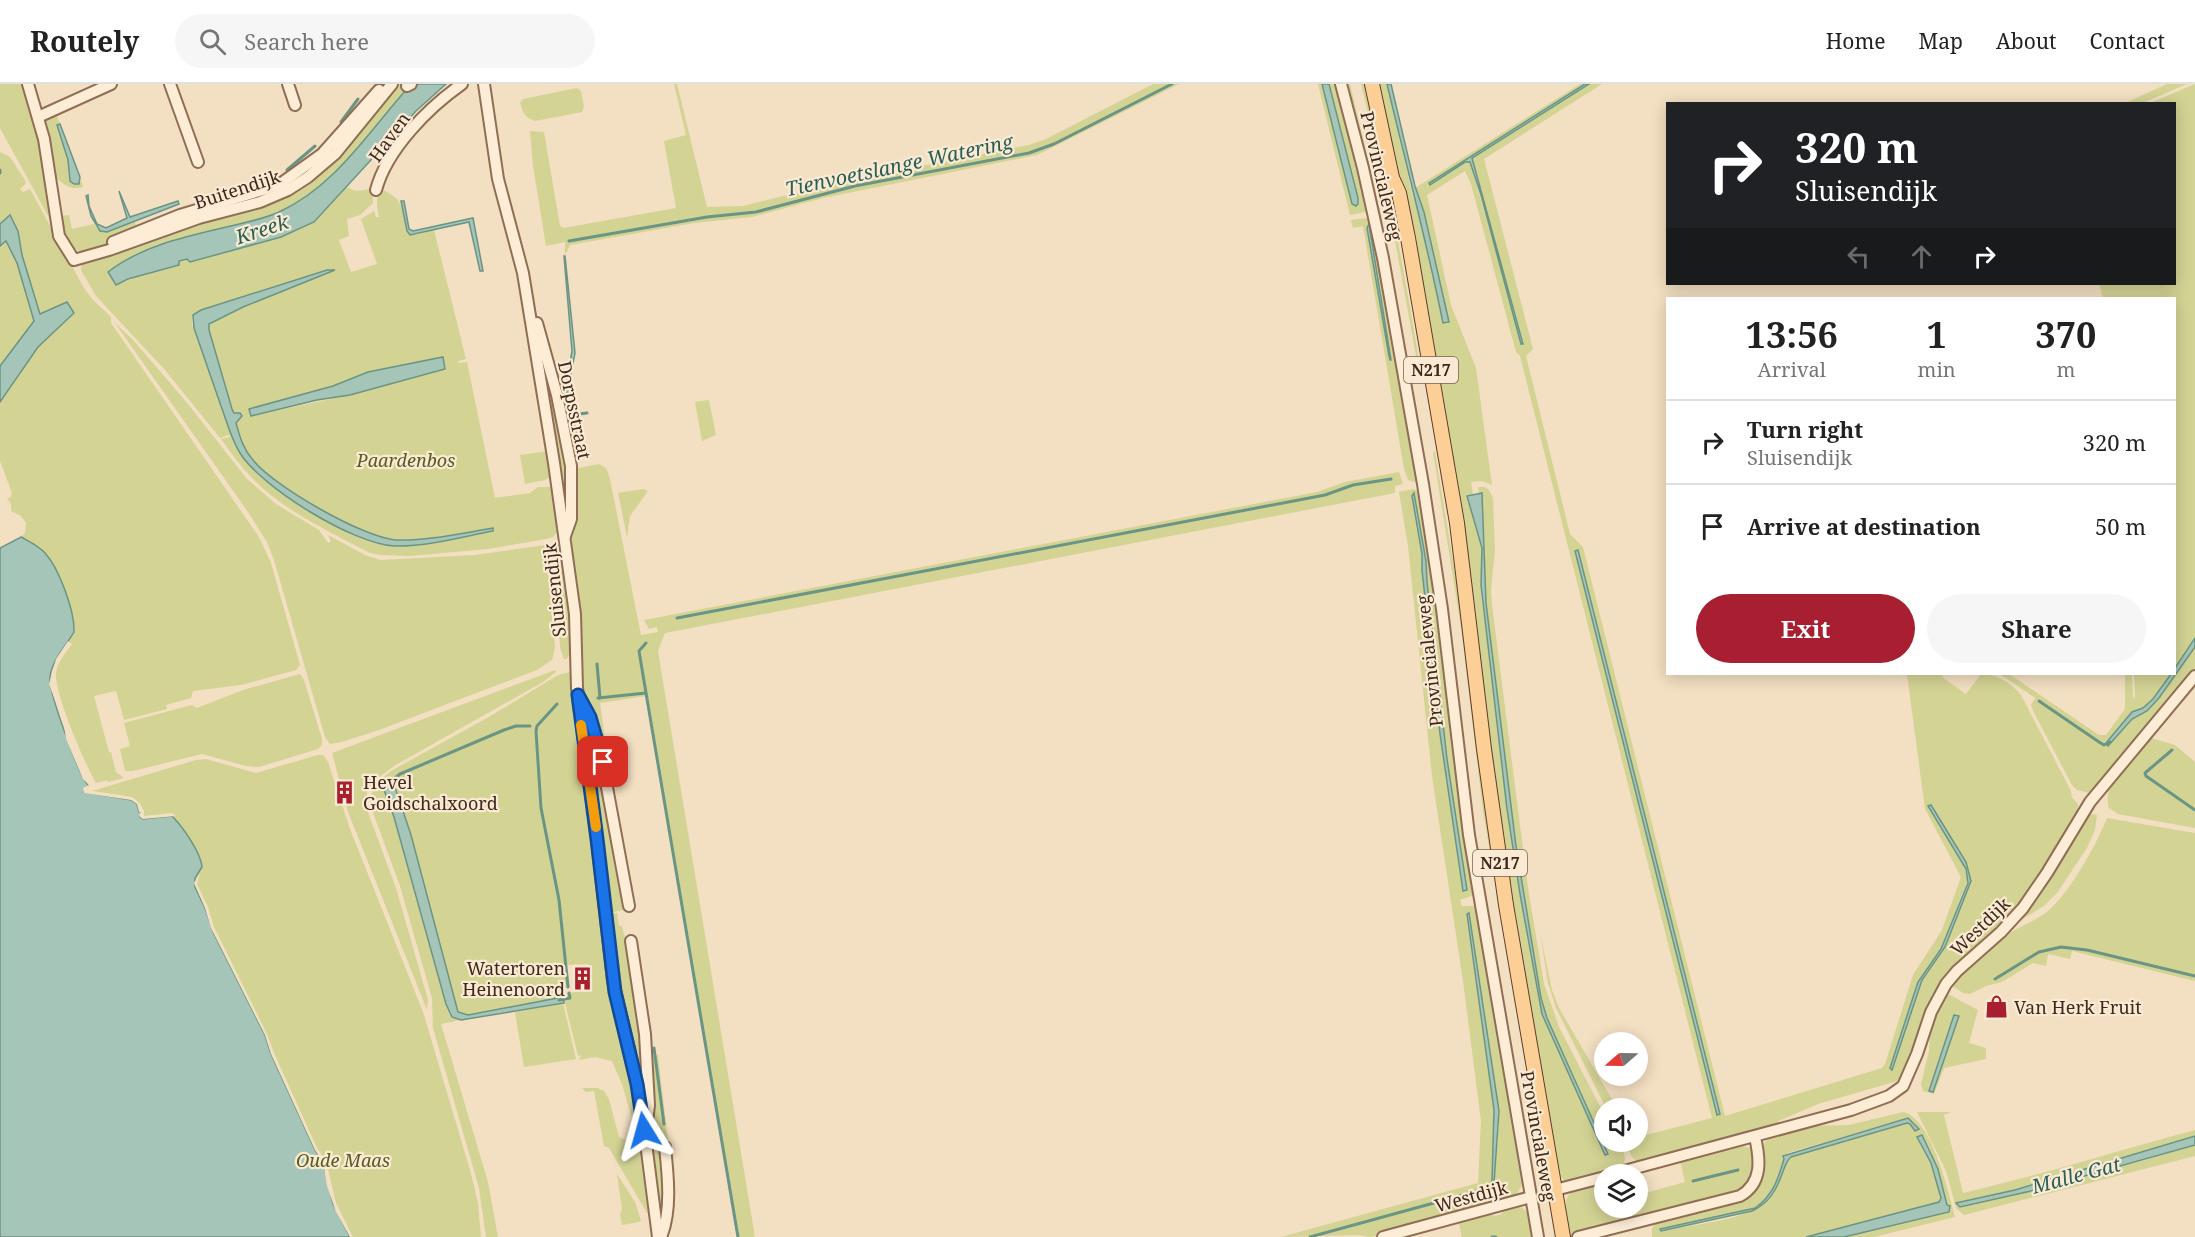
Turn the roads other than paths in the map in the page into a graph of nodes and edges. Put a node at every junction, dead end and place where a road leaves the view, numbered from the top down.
1 (28, 84) edge
2 (111, 84) edge
3 (170, 84) edge
4 (288, 84) edge
5 (386, 84) edge
6 (392, 84) edge
7 (462, 84) edge
8 (484, 84) edge
9 (1341, 84) edge
10 (1372, 84) edge
11 (295, 105) dead end
12 (38, 117) junction
13 (198, 162) dead end
14 (376, 190) dead end
15 (88, 255) junction
16 (526, 292) junction
17 (556, 482) joint
18 (565, 538) junction
19 (2195, 676) edge
20 (578, 695) junction
21 (628, 906) dead end
22 (631, 941) dead end
23 (644, 1130) junction
24 (1755, 1137) junction
25 (665, 1147) dead end
26 (1648, 1165) edge
27 (1594, 1180) edge
28 (1555, 1190) junction
29 (1531, 1197) junction
30 (1422, 1232) edge
31 (659, 1237) edge
32 (1383, 1237) edge
33 (1538, 1237) edge
34 (1563, 1237) edge
35 (1578, 1237) edge

1 - 12 street
2 - 12 street
3 - 13 street
4 - 11 street
5 - 15 street, Buitendijk
6 - 15 street, Buitendijk
7 - 14 street, Haven
8 - 16 street, Dorpsstraat
9 - 29 street, Provincialeweg
10 - 28 main road, Provincialeweg / N217
12 - 15 street, Buitendijk
16 - 17 street, Dorpsstraat
16 - 18 street, Dorpsstraat
17 - 18 street, Sluisendijk
18 - 20 street, Sluisendijk
19 - 24 street, Westdijk
20 - 21 street, Sluisendijk
20 - 23 street, Sluisendijk
22 - 23 street, Sluisendijk
23 - 31 street, Sluisendijk
24 - 26 street, Westdijk
24 - 35 street
25 - 31 street, Sluisendijk
27 - 28 street
28 - 34 main road, Provincialeweg / N217
29 - 30 street, Westdijk
29 - 33 street, Provincialeweg
30 - 32 street, Westdijk

